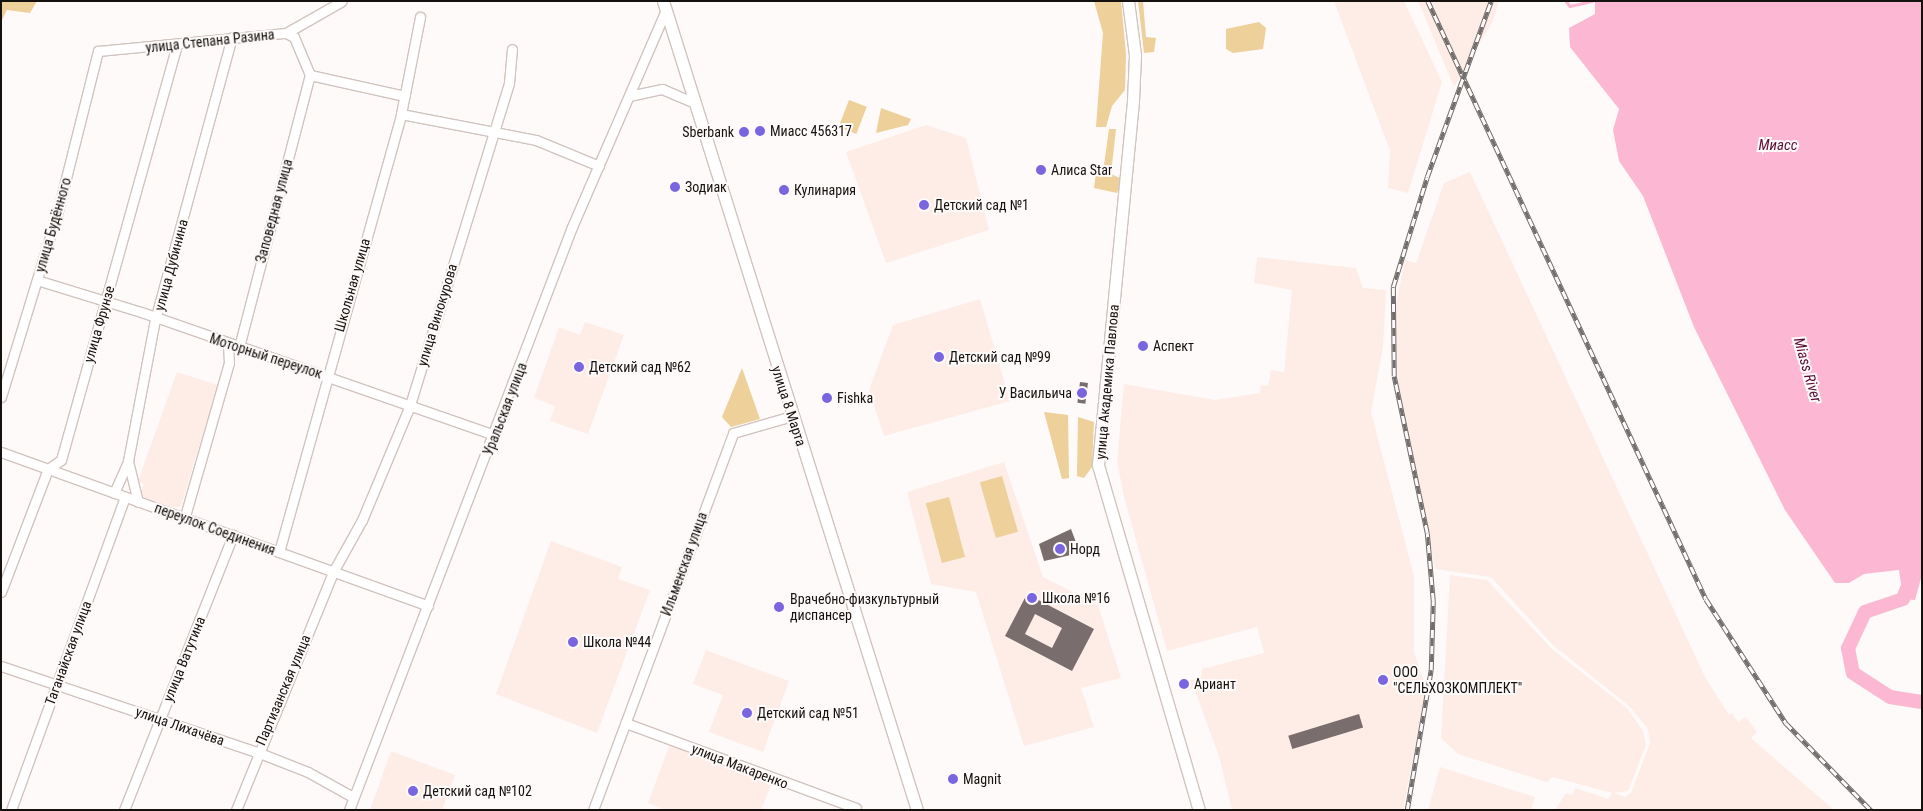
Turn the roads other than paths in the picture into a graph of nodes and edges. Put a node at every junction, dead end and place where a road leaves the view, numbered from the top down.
1 (342, 1) edge
2 (1128, 1) edge
3 (664, 6) edge
4 (420, 17) dead end
5 (286, 33) junction
6 (232, 37) junction
7 (176, 47) junction
8 (512, 49) dead end
9 (98, 51) joint
10 (310, 75) junction
11 (405, 96) junction
12 (629, 96) junction
13 (695, 103) junction
14 (401, 114) junction
15 (493, 130) junction
16 (599, 166) junction
17 (37, 280) junction
18 (106, 302) junction
19 (156, 320) junction
20 (228, 344) junction
21 (239, 347) junction
22 (326, 376) junction
23 (1, 397) edge
24 (410, 405) junction
25 (792, 416) junction
26 (495, 435) junction
27 (1, 452) edge
28 (128, 461) junction
29 (48, 469) junction
30 (114, 493) junction
31 (125, 497) junction
32 (138, 502) junction
33 (185, 516) junction
34 (232, 535) junction
35 (279, 552) junction
36 (332, 572) junction
37 (1, 592) edge
38 (428, 606) junction
39 (1, 666) edge
40 (56, 683) junction
41 (159, 720) junction
42 (626, 723) junction
43 (257, 752) junction
44 (353, 797) junction
45 (856, 808) dead end
46 (11, 810) edge
47 (124, 810) edge
48 (236, 810) edge
49 (348, 810) edge
50 (593, 810) edge
51 (917, 810) edge
52 (1199, 810) edge

1 - 5 street, улица Степана Разина
2 - 52 main road, улица Академика Павлова
3 - 12 street, Уральская улица
3 - 13 main road, улица 8 Марта
4 - 11 street, Школьная улица
5 - 6 street, улица Степана Разина
5 - 10 street
6 - 7 street, улица Степана Разина
6 - 19 street, улица Дубинина
7 - 9 street, улица Степана Разина
7 - 18 street, улица Фрунзе
8 - 15 street, улица Винокурова
9 - 17 street, улица Будённого
10 - 11 street
10 - 21 street, Заповедная улица
11 - 14 street, Школьная улица
12 - 13 street
12 - 16 street, Уральская улица
13 - 25 main road, улица 8 Марта
14 - 15 street
14 - 22 street, Школьная улица
15 - 16 street
15 - 24 street, улица Винокурова
16 - 26 street, Уральская улица
17 - 18 street, Моторный переулок
17 - 23 street, улица Будённого
18 - 19 street, Моторный переулок
18 - 29 street, улица Фрунзе
19 - 20 street, Моторный переулок
19 - 28 street, улица Дубинина
20 - 21 street, Моторный переулок
20 - 33 street
21 - 22 street, Моторный переулок
22 - 24 street, Моторный переулок
22 - 35 street, Школьная улица
24 - 26 street, Моторный переулок
24 - 36 street, улица Винокурова
25 - 42 street, Ильменская улица
25 - 51 main road, улица 8 Марта
26 - 38 street, Уральская улица
27 - 29 street, переулок Соединения
28 - 30 street, улица Дубинина
28 - 32 street
29 - 30 street, переулок Соединения
29 - 37 street, улица Фрунзе
30 - 31 street, переулок Соединения
31 - 32 street, переулок Соединения
31 - 40 street, Таганайская улица
32 - 33 street, переулок Соединения
33 - 34 street, переулок Соединения
34 - 35 street, переулок Соединения
34 - 41 street, улица Ватутина
35 - 36 street, переулок Соединения
36 - 38 street, переулок Соединения
36 - 43 street, Партизанская улица
38 - 44 street, Уральская улица
39 - 40 street, улица Лихачёва
40 - 41 street, улица Лихачёва
40 - 46 street, Таганайская улица
41 - 43 street, улица Лихачёва
41 - 47 street, улица Ватутина
42 - 45 street, улица Макаренко
42 - 50 street, Ильменская улица
43 - 44 street, улица Лихачёва
43 - 48 street, Партизанская улица
44 - 49 street, Уральская улица

